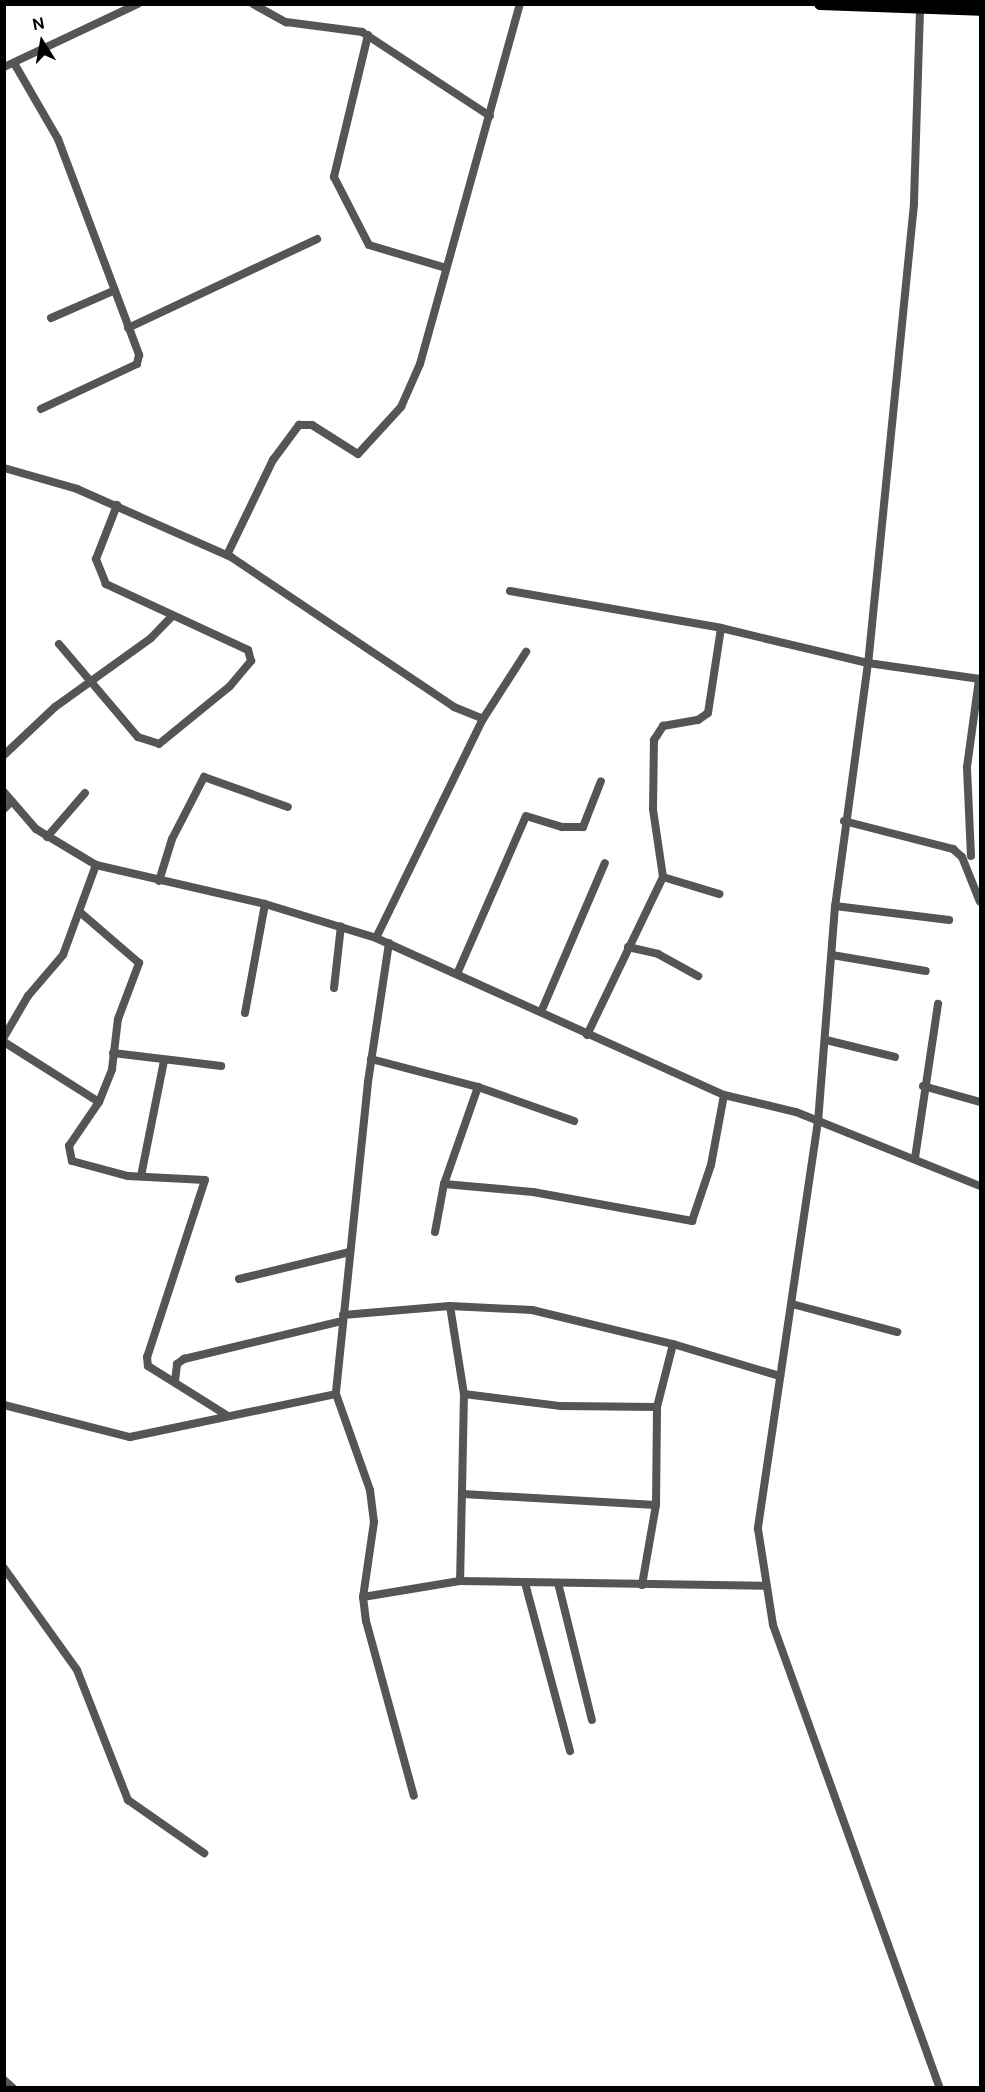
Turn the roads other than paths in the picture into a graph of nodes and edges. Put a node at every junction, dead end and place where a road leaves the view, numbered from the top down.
1 (138, 4) edge
2 (253, 4) edge
3 (520, 4) edge
4 (820, 4) edge
5 (920, 10) junction
6 (981, 10) edge
7 (368, 35) junction
8 (14, 63) junction
9 (4, 67) edge
10 (490, 116) junction
11 (317, 239) dead end
12 (446, 268) junction
13 (113, 291) junction
14 (51, 318) dead end
15 (128, 328) junction
16 (40, 409) dead end
17 (4, 468) edge
18 (117, 505) junction
19 (227, 555) junction
20 (510, 591) dead end
21 (171, 617) junction
22 (721, 628) junction
23 (59, 644) dead end
24 (526, 652) dead end
25 (868, 663) junction
26 (980, 679) edge
27 (90, 681) junction
28 (483, 719) junction
29 (4, 755) edge
30 (601, 781) dead end
31 (4, 792) edge
32 (85, 793) dead end
33 (12, 801) junction
34 (288, 807) dead end
35 (4, 809) edge
36 (844, 821) junction
37 (47, 837) junction
38 (971, 856) edge
39 (604, 863) dead end
40 (96, 865) junction
41 (663, 877) junction
42 (159, 881) junction
43 (719, 894) dead end
44 (981, 902) edge
45 (265, 904) junction
46 (834, 906) junction
47 (81, 913) junction
48 (949, 920) dead end
49 (341, 926) junction
50 (376, 938) junction
51 (389, 943) junction
52 (628, 947) junction
53 (832, 955) junction
54 (926, 971) dead end
55 (458, 974) junction
56 (698, 976) dead end
57 (334, 988) dead end
58 (938, 1004) dead end
59 (540, 1012) junction
60 (245, 1014) dead end
61 (587, 1035) junction
62 (4, 1037) edge
63 (826, 1040) junction
64 (4, 1042) edge
65 (113, 1053) junction
66 (895, 1057) dead end
67 (372, 1059) junction
68 (164, 1061) junction
69 (221, 1066) dead end
70 (923, 1086) junction
71 (478, 1087) junction
72 (724, 1095) junction
73 (99, 1102) junction
74 (981, 1102) edge
75 (574, 1121) dead end
76 (818, 1121) junction
77 (915, 1158) junction
78 (141, 1176) junction
79 (444, 1184) junction
80 (981, 1186) edge
81 (435, 1232) dead end
82 (350, 1252) junction
83 (239, 1279) dead end
84 (792, 1304) junction
85 (450, 1306) junction
86 (343, 1318) junction
87 (897, 1332) dead end
88 (673, 1344) junction
89 (780, 1376) junction
90 (175, 1382) junction
91 (336, 1394) junction
92 (464, 1394) junction
93 (4, 1405) edge
94 (657, 1407) junction
95 (228, 1416) junction
96 (463, 1494) junction
97 (656, 1505) junction
98 (4, 1568) edge
99 (460, 1581) junction
100 (525, 1582) junction
101 (558, 1583) junction
102 (642, 1585) junction
103 (763, 1586) junction
104 (363, 1597) junction
105 (592, 1720) dead end
106 (570, 1751) dead end
107 (414, 1796) dead end
108 (204, 1853) dead end
109 (4, 2080) edge
110 (13, 2088) edge
111 (940, 2088) edge

1 - 8 street
2 - 7 street
3 - 10 street
4 - 5 highway
5 - 6 highway
5 - 25 street
7 - 10 street
7 - 12 street
8 - 9 street
8 - 13 street
10 - 12 street
11 - 15 street
12 - 19 street
13 - 14 street
13 - 15 street
15 - 16 street
17 - 18 street
18 - 19 street
18 - 21 street
19 - 28 street
20 - 22 street
21 - 27 street
21 - 27 street
22 - 25 street
22 - 41 street
23 - 27 street
24 - 28 street
25 - 26 street
25 - 36 street
26 - 38 street
27 - 29 street
28 - 50 street
30 - 55 street
31 - 33 street
32 - 37 street
33 - 35 street
33 - 37 street
34 - 42 street
36 - 38 street
36 - 46 street
37 - 40 street
38 - 44 street
39 - 59 street
40 - 42 street
40 - 47 street
41 - 43 street
41 - 52 street
42 - 45 street
45 - 49 street
45 - 60 street
46 - 48 street
46 - 53 street
47 - 62 street
47 - 65 street
49 - 50 street
49 - 57 street
50 - 51 street
51 - 55 street
51 - 67 street
52 - 56 street
52 - 61 street
53 - 54 street
53 - 63 street
55 - 59 street
58 - 70 street
59 - 61 street
61 - 72 street
63 - 66 street
63 - 76 street
64 - 73 street
65 - 68 street
65 - 73 street
67 - 71 street
67 - 82 street
68 - 69 street
68 - 78 street
70 - 74 street
70 - 77 street
71 - 75 street
71 - 79 street
72 - 76 street
72 - 79 street
73 - 78 street
76 - 77 street
76 - 84 street
77 - 80 street
78 - 90 street
79 - 81 street
82 - 83 street
82 - 86 street
84 - 87 street
84 - 89 street
85 - 86 street
85 - 88 street
85 - 92 street
86 - 90 street
86 - 91 street
88 - 89 street
88 - 94 street
89 - 103 street
90 - 95 street
91 - 95 street
91 - 104 street
92 - 94 street
92 - 96 street
93 - 95 street
94 - 97 street
96 - 97 street
96 - 99 street
97 - 102 street
98 - 108 street
99 - 100 street
99 - 104 street
100 - 101 street
100 - 106 street
101 - 102 street
101 - 105 street
102 - 103 street
103 - 111 street
104 - 107 street
109 - 110 street

